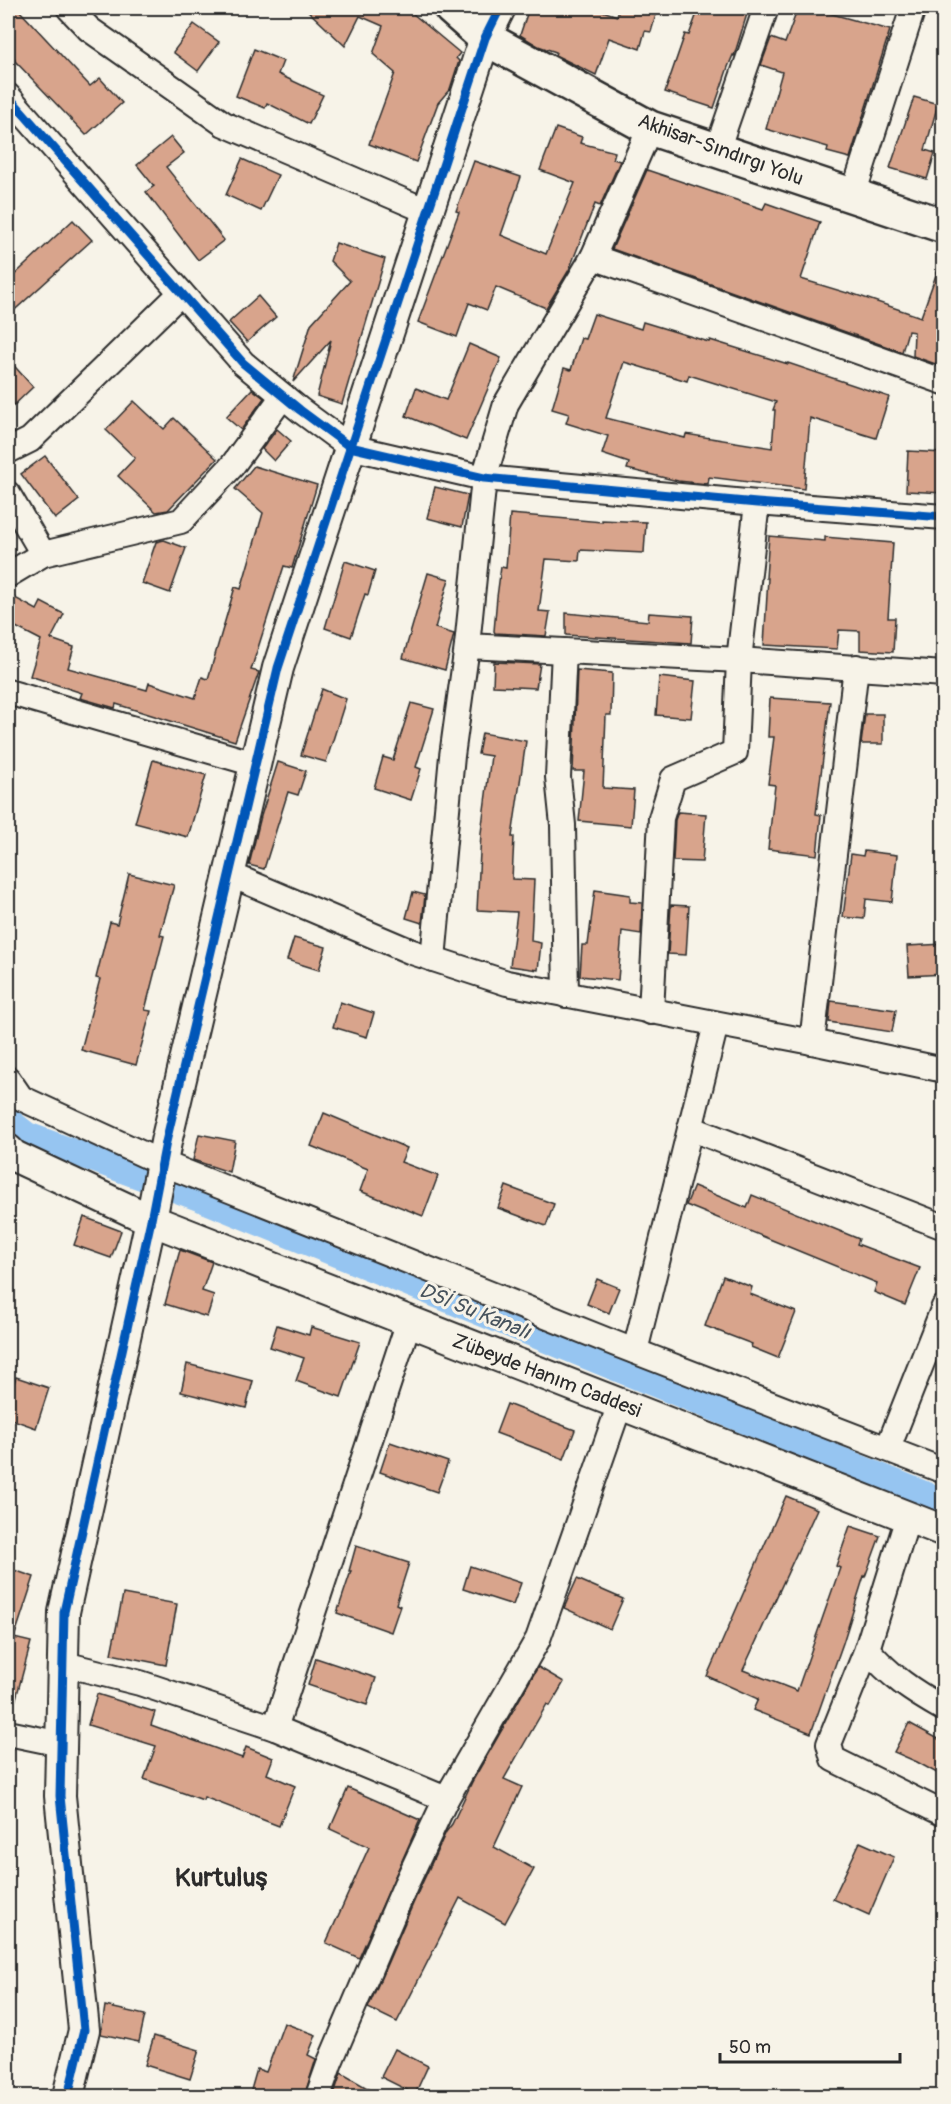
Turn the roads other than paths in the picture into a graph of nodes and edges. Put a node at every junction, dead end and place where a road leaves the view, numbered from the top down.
1 (69, 8) edge
2 (451, 8) edge
3 (500, 8) edge
4 (766, 8) edge
5 (913, 8) edge
6 (485, 38) junction
7 (8, 96) edge
8 (650, 128) junction
9 (717, 150) junction
10 (853, 195) junction
11 (427, 211) junction
12 (944, 226) edge
13 (593, 257) junction
14 (181, 293) junction
15 (944, 382) edge
16 (283, 396) junction
17 (350, 447) junction
18 (8, 451) edge
19 (484, 478) junction
20 (8, 494) edge
21 (757, 503) junction
22 (944, 517) edge
23 (43, 554) junction
24 (8, 575) edge
25 (467, 646) junction
26 (564, 651) junction
27 (739, 660) junction
28 (856, 667) junction
29 (944, 674) edge
30 (8, 692) edge
31 (255, 764) junction
32 (229, 874) junction
33 (433, 959) junction
34 (566, 995) junction
35 (651, 1011) junction
36 (716, 1024) junction
37 (812, 1042) junction
38 (944, 1070) edge
39 (8, 1079) edge
40 (690, 1128) junction
41 (8, 1150) edge
42 (162, 1163) junction
43 (151, 1220) junction
44 (944, 1227) edge
45 (944, 1307) edge
46 (409, 1321) junction
47 (634, 1351) junction
48 (621, 1404) junction
49 (888, 1448) junction
50 (944, 1471) edge
51 (908, 1517) junction
52 (944, 1531) edge
53 (867, 1649) junction
54 (64, 1664) junction
55 (944, 1709) edge
56 (275, 1728) junction
57 (8, 1733) edge
58 (61, 1744) junction
59 (446, 1799) junction
60 (944, 1814) edge
61 (68, 2097) edge
62 (318, 2097) edge

1 - 11 street
2 - 6 main road, Akhisar-Sındırgı Yolu
3 - 6 street
4 - 9 street
5 - 10 street
6 - 8 main road, Akhisar-Sındırgı Yolu
6 - 11 street
7 - 14 street
8 - 9 main road, Akhisar-Sındırgı Yolu
8 - 13 street
9 - 10 main road, Akhisar-Sındırgı Yolu
10 - 12 main road, Akhisar-Sındırgı Yolu
11 - 17 street
13 - 15 street
13 - 19 street
14 - 16 street
14 - 18 street
16 - 17 street
16 - 23 street
17 - 19 street
17 - 31 street
19 - 21 street
19 - 25 street
20 - 23 street
21 - 22 street
21 - 27 street
23 - 24 street
25 - 26 street
25 - 33 street
26 - 27 street
26 - 34 street
27 - 28 street
27 - 35 street
28 - 29 street
28 - 37 street
30 - 31 street
31 - 32 street
32 - 33 street
32 - 42 street
33 - 34 street
34 - 35 street
35 - 36 street
36 - 37 street
36 - 40 street
37 - 38 street
39 - 42 street
40 - 44 street
40 - 47 street
41 - 43 street, Zübeyde Hanım Caddesi
42 - 43 street
42 - 47 street
43 - 46 street, Zübeyde Hanım Caddesi
43 - 54 street
45 - 49 street
46 - 48 street, Zübeyde Hanım Caddesi
46 - 56 street
47 - 49 street
48 - 51 street, Zübeyde Hanım Caddesi
48 - 59 street
49 - 50 street
51 - 52 street, Zübeyde Hanım Caddesi
51 - 53 street
53 - 55 street
53 - 60 street
54 - 56 street
54 - 58 street
56 - 59 street
57 - 58 street
58 - 61 street
59 - 62 street

